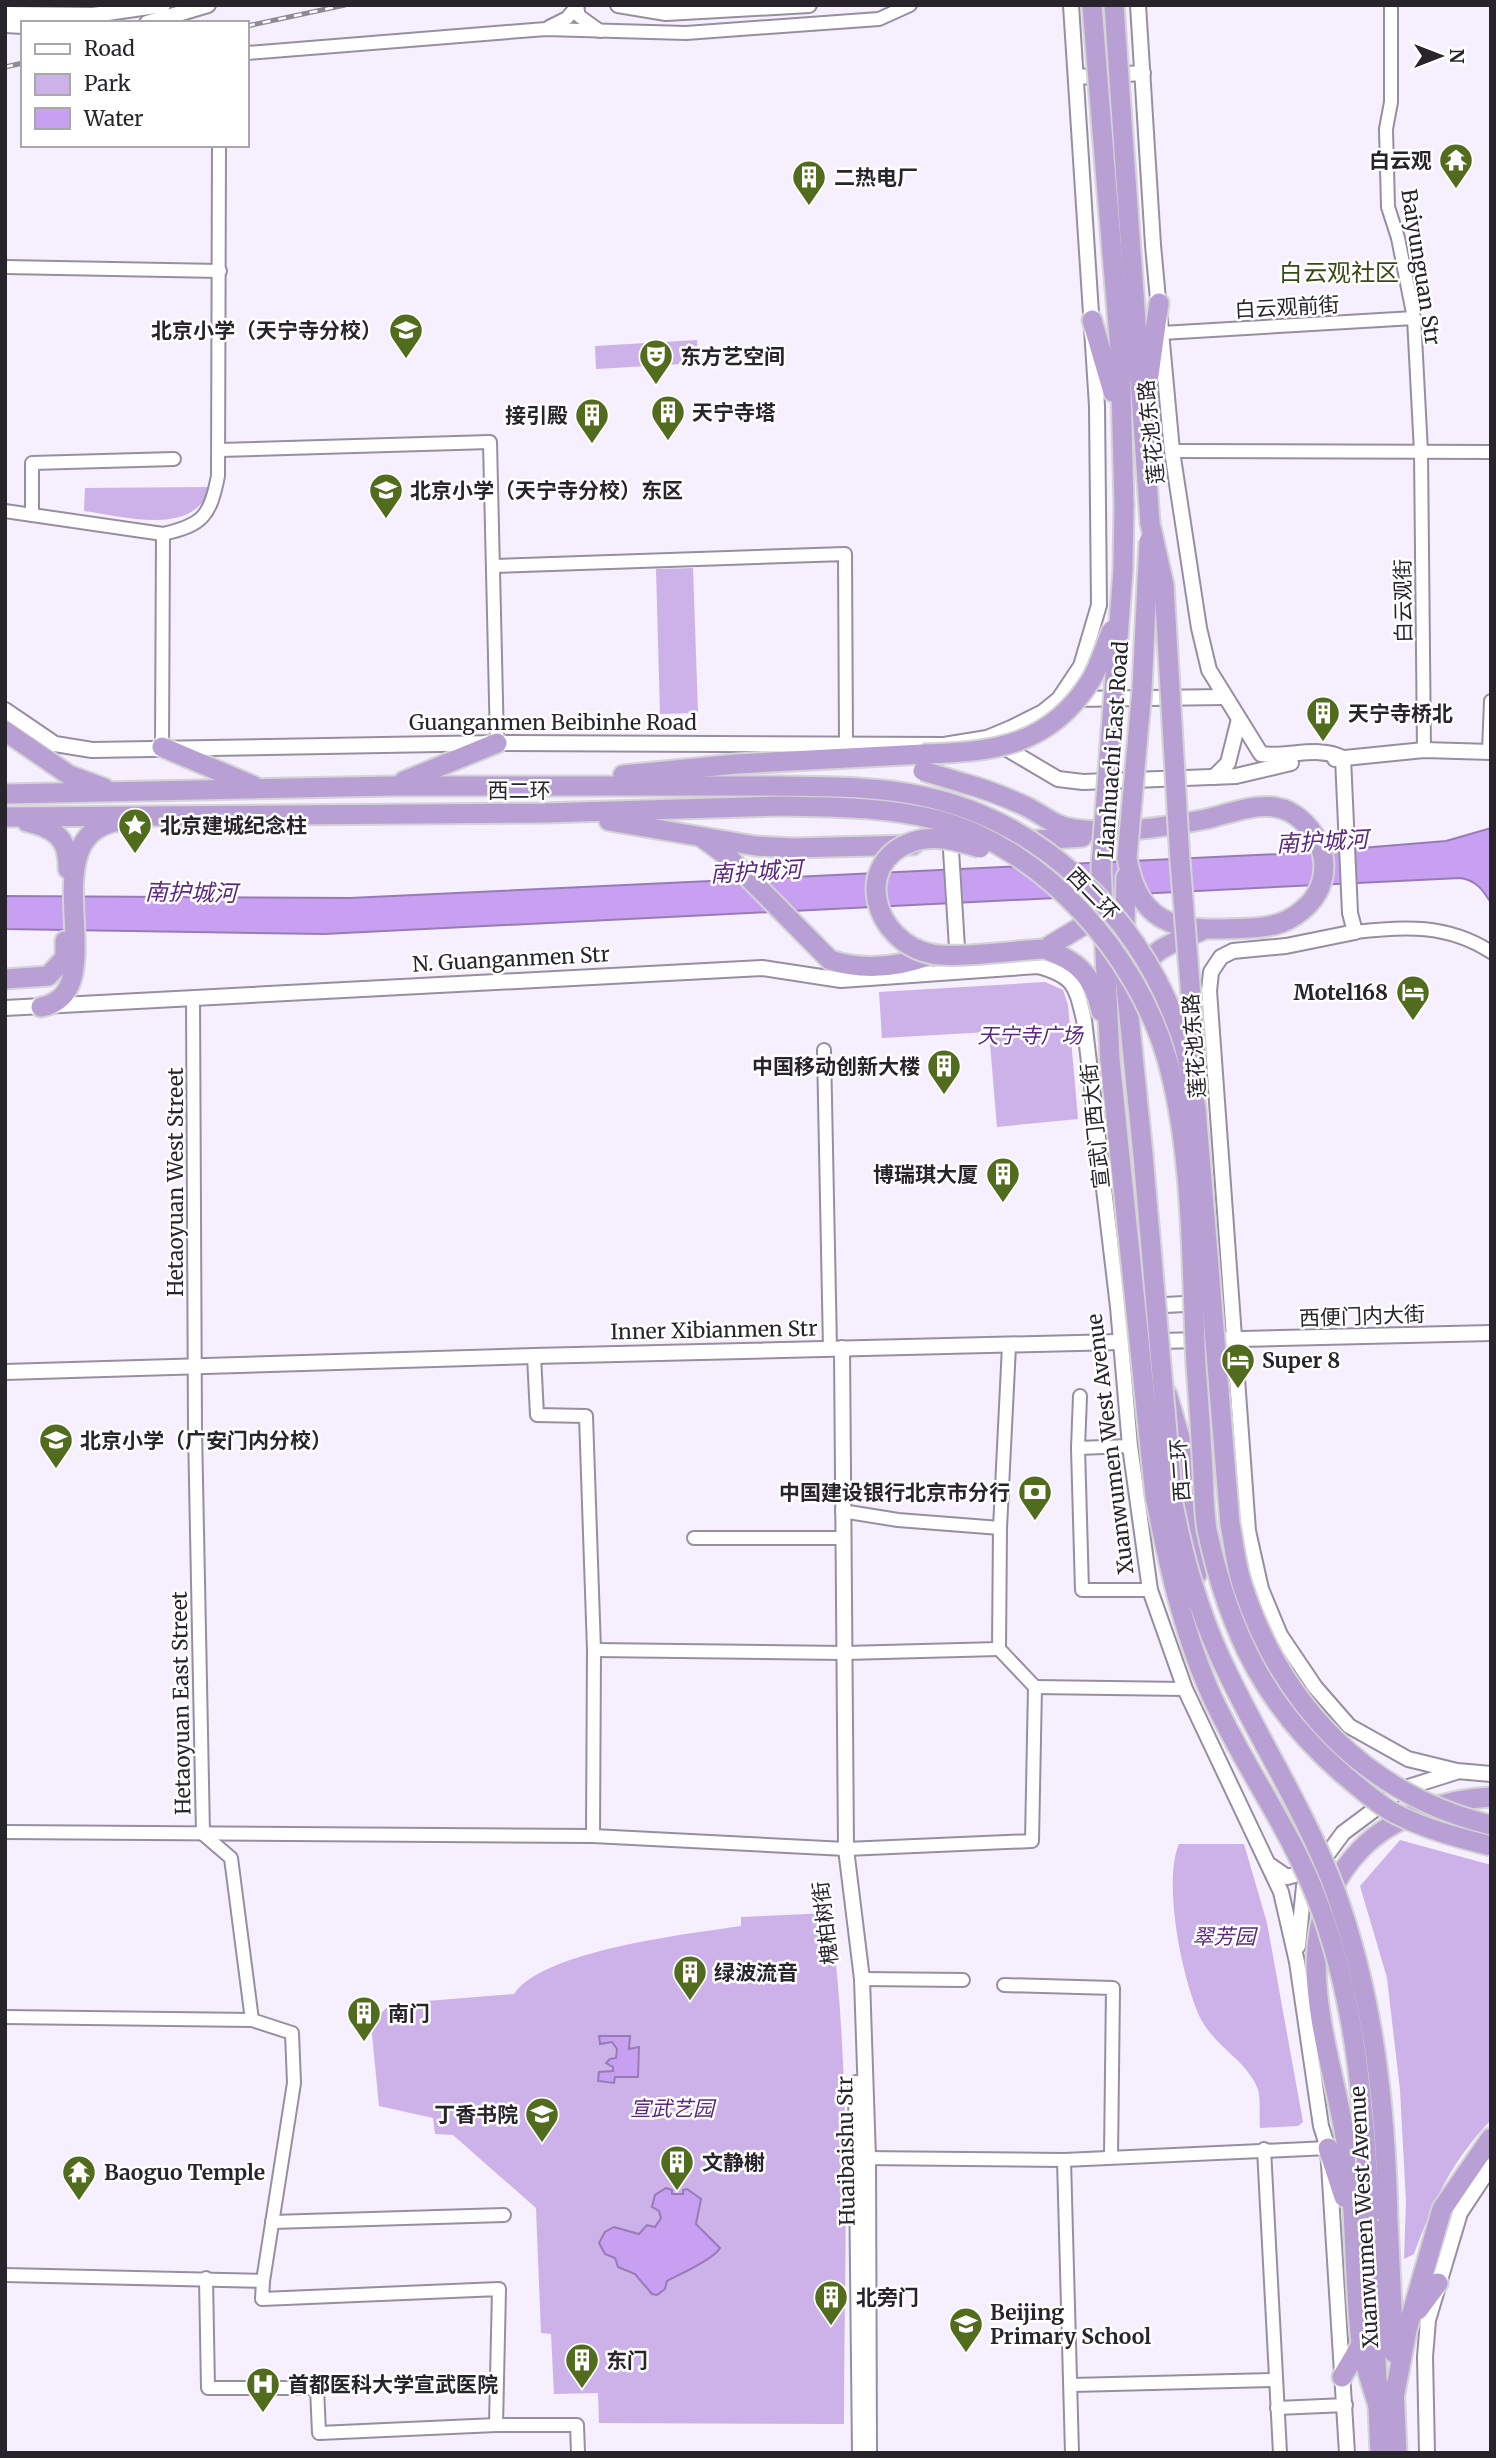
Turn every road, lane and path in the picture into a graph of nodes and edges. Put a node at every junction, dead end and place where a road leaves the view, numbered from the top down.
1 (163, 5) edge
2 (618, 5) edge
3 (809, 5) edge
4 (910, 5) edge
5 (1070, 5) edge
6 (1092, 5) edge
7 (1114, 5) edge
8 (1138, 5) edge
9 (1391, 5) edge
10 (201, 6) edge
11 (578, 6) edge
12 (5, 14) edge
13 (153, 21) edge
14 (546, 29) junction
15 (600, 31) junction
16 (248, 53) edge
17 (1143, 73) junction
18 (1076, 77) junction
19 (219, 147) edge
20 (5, 267) edge
21 (220, 271) junction
22 (1159, 303) junction
23 (1414, 318) junction
24 (1092, 320) junction
25 (1162, 333) junction
26 (1143, 414) junction
27 (1121, 418) junction
28 (219, 450) junction
29 (1172, 451) junction
30 (1421, 452) junction
31 (1491, 452) edge
32 (174, 460) dead end
33 (5, 511) edge
34 (1149, 513) junction
35 (32, 515) junction
36 (163, 534) junction
37 (494, 566) junction
38 (1119, 613) junction
39 (1225, 697) junction
40 (1059, 699) junction
41 (1491, 701) edge
42 (5, 710) edge
43 (1239, 719) junction
44 (1030, 720) junction
45 (5, 731) edge
46 (986, 738) junction
47 (497, 743) junction
48 (944, 745) junction
49 (162, 747) junction
50 (852, 750) junction
51 (1424, 750) junction
52 (1490, 752) edge
53 (1343, 758) junction
54 (923, 762) junction
55 (1033, 762) junction
56 (1214, 777) junction
57 (542, 784) junction
58 (393, 786) junction
59 (258, 788) junction
60 (122, 793) junction
61 (5, 794) edge
62 (780, 796) junction
63 (544, 813) junction
64 (162, 814) junction
65 (5, 818) edge
66 (1118, 829) junction
67 (701, 836) junction
68 (955, 848) junction
69 (1015, 857) junction
70 (1127, 858) junction
71 (1101, 866) junction
72 (71, 878) junction
73 (1354, 932) junction
74 (1177, 933) junction
75 (1044, 949) junction
76 (1491, 952) edge
77 (933, 954) junction
78 (71, 960) junction
79 (959, 972) junction
80 (5, 979) edge
81 (5, 985) edge
82 (194, 998) junction
83 (41, 1007) junction
84 (5, 1008) edge
85 (1084, 1020) joint
86 (824, 1050) dead end
87 (1110, 1060) junction
88 (1196, 1108) junction
89 (1143, 1155) junction
90 (1232, 1301) junction
91 (1118, 1307) junction
92 (1491, 1333) edge
93 (1235, 1340) junction
94 (1121, 1343) junction
95 (1009, 1346) junction
96 (836, 1348) junction
97 (534, 1356) junction
98 (195, 1366) junction
99 (5, 1372) edge
100 (1162, 1379) joint
101 (1080, 1396) dead end
102 (1130, 1446) junction
103 (1078, 1448) junction
104 (842, 1511) junction
105 (1000, 1528) junction
106 (694, 1538) dead end
107 (844, 1538) junction
108 (1150, 1590) junction
109 (999, 1649) junction
110 (594, 1650) junction
111 (845, 1653) junction
112 (1035, 1687) junction
113 (1185, 1689) junction
114 (1457, 1772) junction
115 (1491, 1774) edge
116 (1491, 1797) edge
117 (1491, 1825) edge
118 (5, 1832) edge
119 (203, 1834) junction
120 (593, 1836) junction
121 (1491, 1846) edge
122 (846, 1849) junction
123 (1270, 1865) junction
124 (1317, 1869) junction
125 (1297, 1962) junction
126 (862, 1979) junction
127 (963, 1980) dead end
128 (1004, 1985) dead end
129 (5, 2017) edge
130 (252, 2020) junction
131 (1491, 2138) edge
132 (1328, 2148) junction
133 (1264, 2149) junction
134 (1111, 2157) junction
135 (863, 2158) junction
136 (1064, 2160) junction
137 (1491, 2166) edge
138 (504, 2215) dead end
139 (272, 2222) junction
140 (1354, 2231) junction
141 (5, 2275) edge
142 (206, 2277) junction
143 (263, 2281) junction
144 (1438, 2283) junction
145 (1407, 2330) junction
146 (1362, 2345) junction
147 (1342, 2378) junction
148 (1274, 2380) junction
149 (1072, 2385) junction
150 (1387, 2404) junction
151 (1346, 2405) junction
152 (1277, 2408) junction
153 (496, 2425) junction
154 (578, 2453) edge
155 (860, 2453) edge
156 (869, 2453) edge
157 (1072, 2453) edge
158 (1280, 2453) edge
159 (1347, 2453) edge
160 (1380, 2453) edge
161 (1397, 2453) edge
162 (1427, 2453) edge

1 - 12 street
2 - 3 street
4 - 15 street
5 - 18 street
6 - 27 highway, Lianhuachi East Road, bridge
7 - 26 highway, Lianhuachi East Road, bridge
8 - 17 street, 莲花池东路
9 - 23 street, Baiyunguan Str
10 - 13 street
11 - 14 street
11 - 15 street
14 - 15 street
14 - 16 street
17 - 18 street
17 - 22 street, 莲花池东路
18 - 24 street
19 - 21 street
20 - 21 street
21 - 28 street
22 - 25 street, 莲花池东路
22 - 26 highway
23 - 25 street, 白云观前街
23 - 30 street, Baiyunguan Str
24 - 27 highway
24 - 40 street
25 - 29 street, 莲花池东路
26 - 34 highway, Lianhuachi East Road
27 - 38 highway, Lianhuachi East Road, bridge
28 - 36 street
28 - 37 street
29 - 30 street
29 - 39 street, 莲花池东路
30 - 31 street
30 - 51 street, 白云观街
32 - 35 street
33 - 35 street
34 - 70 highway, Lianhuachi East Road, bridge
34 - 88 highway, bridge
35 - 36 street
36 - 49 street
37 - 47 street
37 - 50 street
38 - 54 highway, bridge
38 - 71 highway, Lianhuachi East Road, bridge
39 - 40 street
39 - 43 street, 莲花池东路
40 - 44 street, Guanganmen Beibinhe Road
41 - 52 street
42 - 49 street, Guanganmen Beibinhe Road
43 - 53 street, 莲花池东路
43 - 56 street
44 - 46 street, Guanganmen Beibinhe Road
44 - 55 street
45 - 60 highway
46 - 48 street, Guanganmen Beibinhe Road
46 - 55 street
47 - 49 street, Guanganmen Beibinhe Road
47 - 50 street, Guanganmen Beibinhe Road
47 - 58 highway
48 - 50 street, Guanganmen Beibinhe Road
48 - 68 street
49 - 59 highway
50 - 54 highway
50 - 57 highway
51 - 52 street
51 - 53 street
53 - 56 street
53 - 73 street
54 - 66 highway, bridge
55 - 56 street
57 - 58 highway, 西二环
57 - 62 highway, 西二环
58 - 59 highway, 西二环
59 - 60 highway, 西二环
60 - 61 highway, 西二环
62 - 63 highway, 西二环
62 - 69 highway, 西二环, bridge
62 - 88 highway, 西二环, bridge
63 - 64 highway, 西二环
63 - 67 highway
64 - 65 highway, 西二环
64 - 72 highway
65 - 72 highway
66 - 68 highway
66 - 74 highway
67 - 68 highway, bridge
67 - 77 highway
68 - 79 street
69 - 77 highway, bridge
69 - 121 highway, 西二环, bridge
70 - 74 highway
70 - 89 highway, Lianhuachi East Road, bridge
71 - 75 highway, bridge
71 - 87 highway, 宣武门西大街, bridge
72 - 78 highway
73 - 76 street
73 - 90 street, 莲花池东路
74 - 89 highway, bridge
75 - 77 highway, bridge
75 - 87 highway
78 - 80 highway
78 - 81 highway
78 - 83 highway
79 - 82 street, N. Guanganmen Str
79 - 85 street, N. Guanganmen Str
82 - 83 street, N. Guanganmen Str
82 - 98 street, Hetaoyuan West Street
83 - 84 street, N. Guanganmen Str
85 - 91 street, Xuanwumen West Avenue
86 - 96 street
87 - 150 highway, Xuanwumen West Avenue, bridge
88 - 117 highway, 西二环, bridge
89 - 100 highway, Lianhuachi East Road, bridge
90 - 91 street
90 - 93 street, Xuanwumen West Avenue
91 - 94 street, Xuanwumen West Avenue
92 - 93 street, 西便门内大街
93 - 94 street, Inner Xibianmen Str
93 - 114 street, Xuanwumen West Avenue
94 - 95 street, Inner Xibianmen Str
94 - 102 street, Xuanwumen West Avenue
95 - 96 street, Inner Xibianmen Str
95 - 105 street
96 - 97 street, Inner Xibianmen Str
96 - 104 street, 槐柏树街
97 - 98 street, Inner Xibianmen Str
97 - 110 street
98 - 99 street, Inner Xibianmen Str
98 - 119 street, Hetaoyuan East Street
100 - 150 highway, Xuanwumen West Avenue, bridge
101 - 103 street
102 - 103 street
102 - 108 street, Xuanwumen West Avenue
103 - 108 street
104 - 105 street
104 - 107 street, 槐柏树街
105 - 109 street
106 - 107 street
107 - 111 street, 槐柏树街
108 - 113 street, Xuanwumen West Avenue
109 - 111 street
109 - 112 street
110 - 111 street
110 - 120 street
111 - 122 street, 槐柏树街
112 - 113 street
112 - 122 street
113 - 123 street, Xuanwumen West Avenue
114 - 115 street, Xuanwumen West Avenue
114 - 124 street, Xuanwumen West Avenue
116 - 140 highway
118 - 119 street
119 - 120 street
119 - 130 street, Hetaoyuan East Street
120 - 122 street
122 - 126 street, Huaibaishu Str
122 - 135 street, 槐柏树街
123 - 124 street
123 - 125 street, Xuanwumen West Avenue
124 - 125 street, Xuanwumen West Avenue
125 - 132 street, Xuanwumen West Avenue
126 - 127 street
126 - 135 street, Huaibaishu Str
128 - 134 street
129 - 130 street
130 - 139 street
131 - 145 highway
132 - 133 street
132 - 140 highway
132 - 147 street, Xuanwumen West Avenue
133 - 134 street
133 - 148 street
134 - 136 street
135 - 136 street
135 - 155 street, 槐柏树街
135 - 156 street, Huaibaishu Str
136 - 149 street
137 - 144 street
138 - 139 street
139 - 143 street
140 - 146 highway
141 - 142 street
142 - 143 street
142 - 153 street
143 - 153 street
144 - 145 highway
144 - 162 street
145 - 150 highway
146 - 147 highway
146 - 150 highway
147 - 151 street, Xuanwumen West Avenue
148 - 149 street
148 - 152 street
149 - 157 street
150 - 160 highway, Xuanwumen West Avenue
150 - 161 highway, Xuanwumen West Avenue
151 - 152 street
151 - 159 street, Xuanwumen West Avenue
152 - 158 street
153 - 154 street

